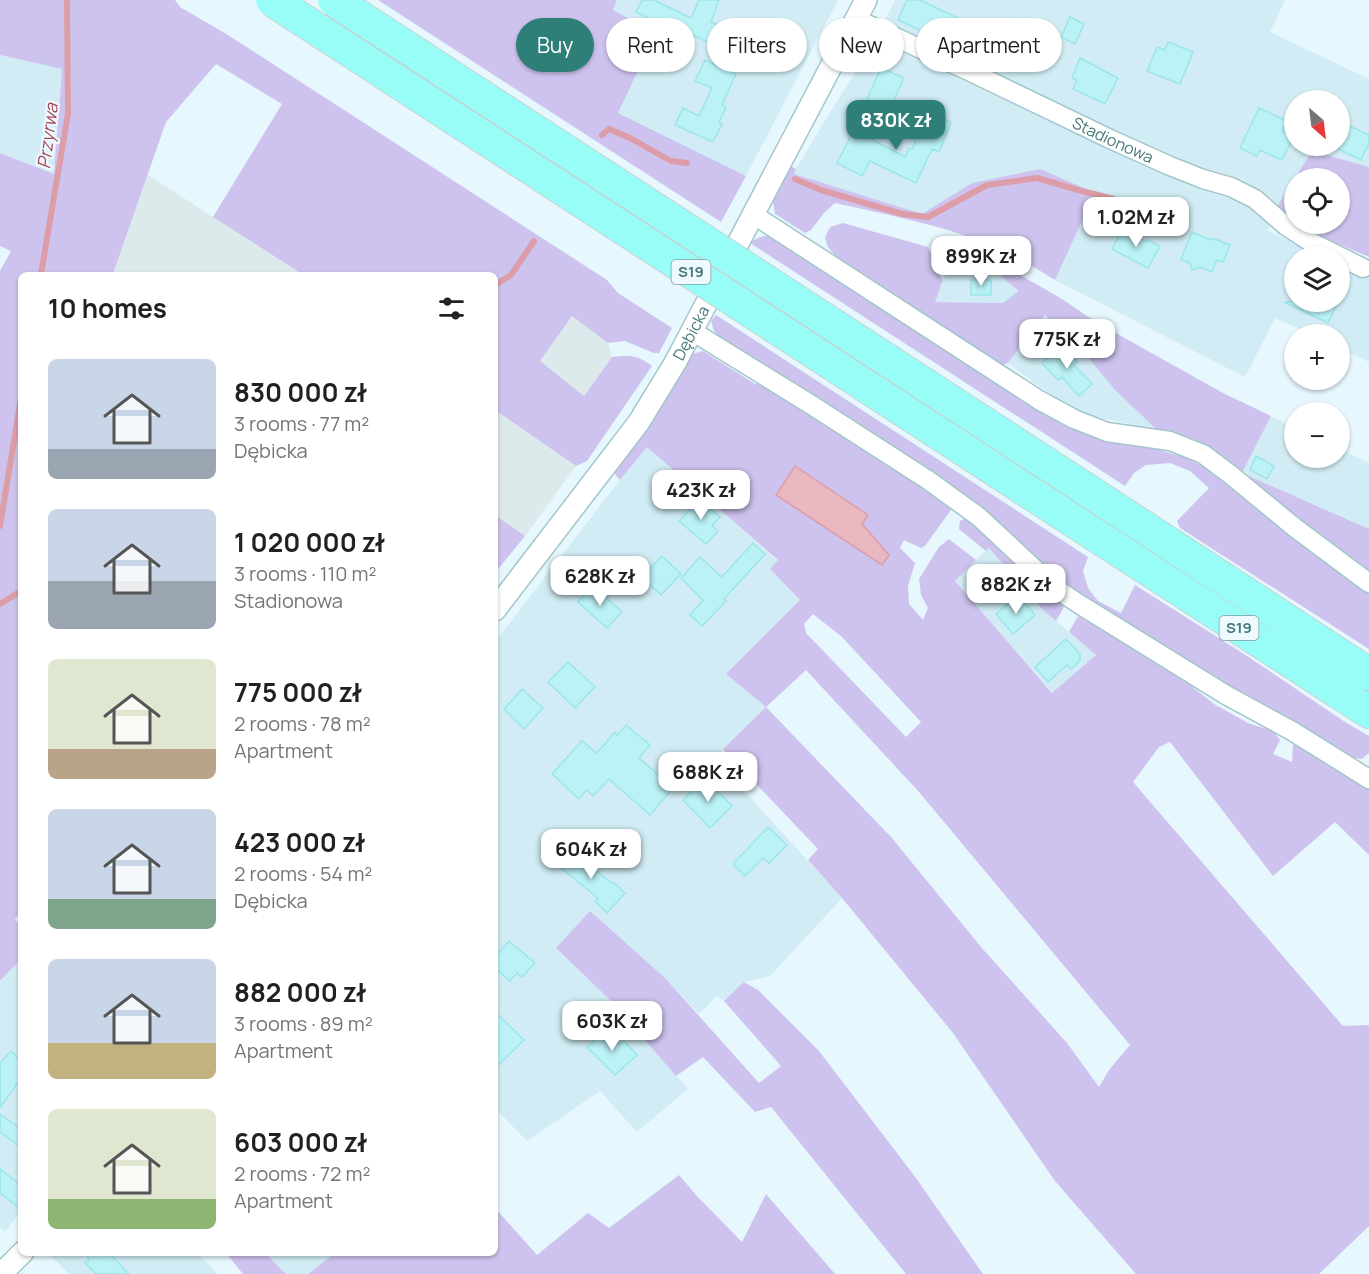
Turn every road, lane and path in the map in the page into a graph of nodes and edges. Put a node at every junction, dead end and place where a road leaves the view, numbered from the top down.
1 (272, 0) edge
2 (334, 0) edge
3 (867, 0) edge
4 (857, 18) edge
5 (904, 41) edge
6 (828, 72) edge
7 (754, 215) junction
8 (1363, 268) dead end
9 (692, 331) junction
10 (1369, 583) edge
11 (498, 606) edge
12 (1369, 674) edge
13 (1369, 712) edge
14 (1369, 779) edge
15 (19, 1256) edge
16 (1, 1274) edge

1 - 13 highway, S19, bridge
2 - 12 highway, S19, bridge
3 - 4 street, Dębicka
5 - 8 street, Stadionowa
6 - 7 street, Dębicka
7 - 9 street, Dębicka
7 - 10 street
9 - 11 street, Dębicka
9 - 14 street
15 - 16 street

